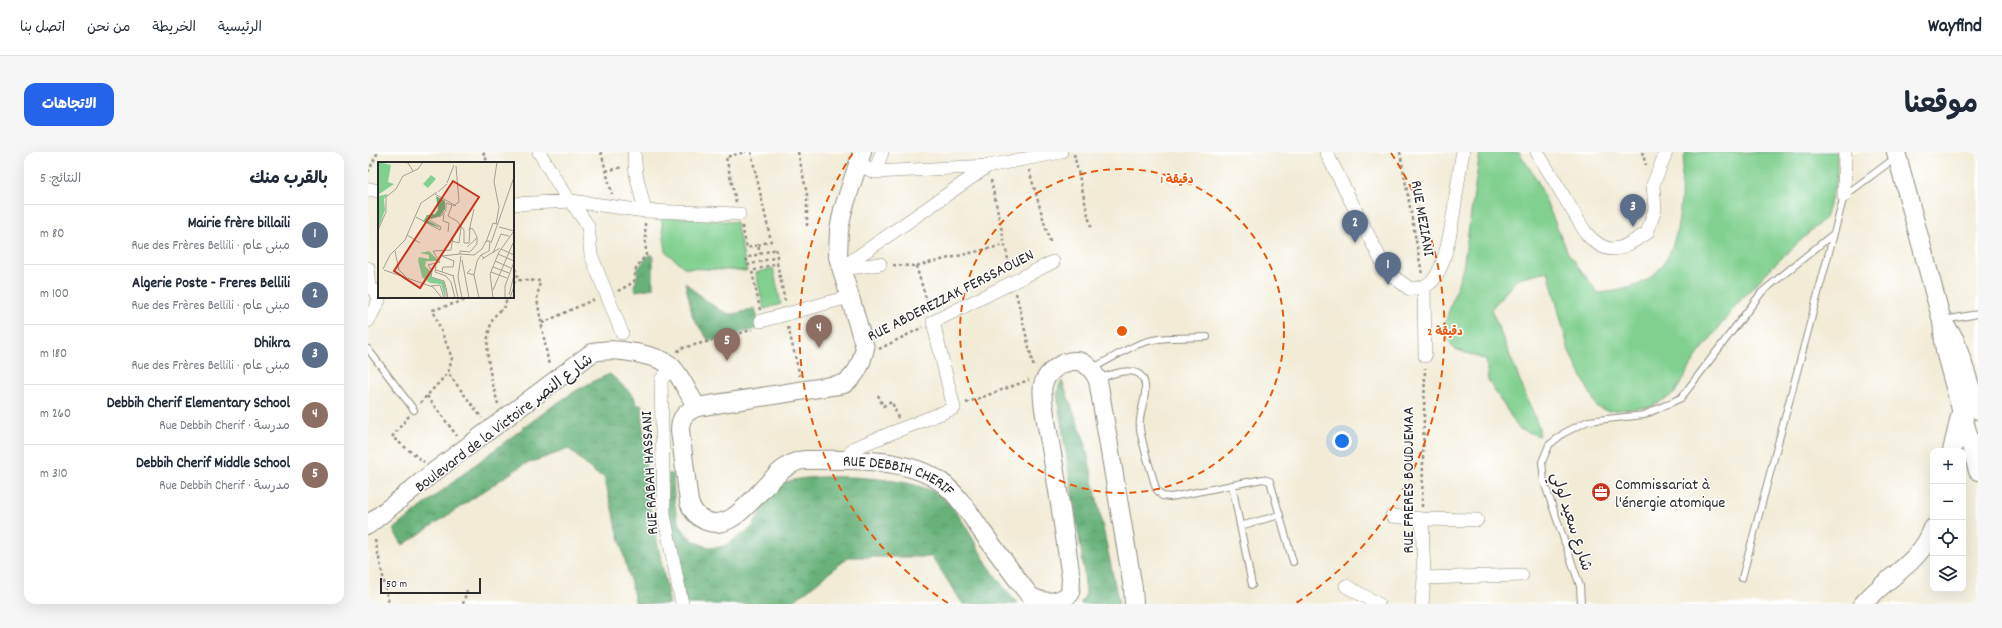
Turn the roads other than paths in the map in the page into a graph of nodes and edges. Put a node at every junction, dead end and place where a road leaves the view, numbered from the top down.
1 (539, 152) edge
2 (882, 152) edge
3 (1061, 152) edge
4 (1326, 152) edge
5 (1463, 152) edge
6 (1536, 152) edge
7 (1666, 152) edge
8 (1845, 152) edge
9 (1898, 153) edge
10 (634, 158) edge
11 (859, 158) edge
12 (988, 166) junction
13 (875, 172) junction
14 (368, 189) edge
15 (378, 191) edge
16 (1844, 196) junction
17 (571, 201) junction
18 (514, 204) edge
19 (645, 210) junction
20 (739, 214) road end
21 (1833, 234) junction
22 (1053, 262) dead end
23 (880, 264) road end
24 (368, 268) edge
25 (840, 269) junction
26 (1424, 287) junction
27 (378, 297) edge
28 (849, 297) junction
29 (378, 298) edge
30 (1978, 314) edge
31 (368, 321) edge
32 (1942, 321) junction
33 (760, 324) road end
34 (622, 333) dead end
35 (1207, 336) dead end
36 (368, 349) edge
37 (1425, 356) road end
38 (672, 367) junction
39 (1094, 374) junction
40 (697, 407) junction
41 (414, 410) road end
42 (1970, 410) edge
43 (1953, 448) edge
44 (844, 461) junction
45 (1973, 471) edge
46 (1232, 485) junction
47 (1280, 515) junction
48 (1392, 516) dead end
49 (1422, 519) junction
50 (1477, 520) dead end
51 (1240, 526) junction
52 (372, 532) edge
53 (1930, 534) edge
54 (1931, 556) edge
55 (1294, 562) dead end
56 (1522, 575) dead end
57 (1424, 578) junction
58 (1742, 578) dead end
59 (1252, 585) dead end
60 (1346, 586) dead end
61 (682, 604) edge
62 (1134, 604) edge
63 (1378, 604) edge
64 (1422, 604) edge
65 (1581, 604) edge
66 (1864, 604) edge
67 (1878, 604) edge

1 - 17 street
2 - 13 street
3 - 12 street
4 - 26 street
5 - 26 street
6 - 7 street
8 - 16 street
9 - 16 lane
9 - 32 street
10 - 19 street
11 - 13 street
11 - 25 street, RUE DEBBIH CHERIF
12 - 13 street
12 - 25 street
14 - 15 street
16 - 21 lane
17 - 18 street
17 - 19 street
17 - 34 street
19 - 20 street
21 - 58 lane
21 - 65 lane, شارع سعيد لولي
22 - 44 street, RUE ABDEREZZAK FERSSAOUEN
23 - 25 street
24 - 27 street
25 - 28 street, RUE DEBBIH CHERIF
26 - 37 street
28 - 33 street
28 - 40 street, RUE DEBBIH CHERIF
29 - 31 street
30 - 32 lane
32 - 42 street
35 - 39 lane
36 - 41 lane
38 - 40 street
38 - 52 street, Boulevard de la Victoire شارع النصر
38 - 61 street, RUE RABAH HASSANI
39 - 44 street, RUE DEBBIH CHERIF
39 - 46 lane
39 - 62 street
40 - 44 street, RUE DEBBIH CHERIF
42 - 43 street
42 - 45 street
46 - 47 lane
46 - 51 lane
47 - 51 lane
47 - 55 lane
48 - 49 street
49 - 50 street
49 - 57 street, RUE FRERES BOUDJEMAA
51 - 59 lane
53 - 66 street
54 - 67 street
56 - 57 street
57 - 64 street, RUE FRERES BOUDJEMAA
60 - 63 street

